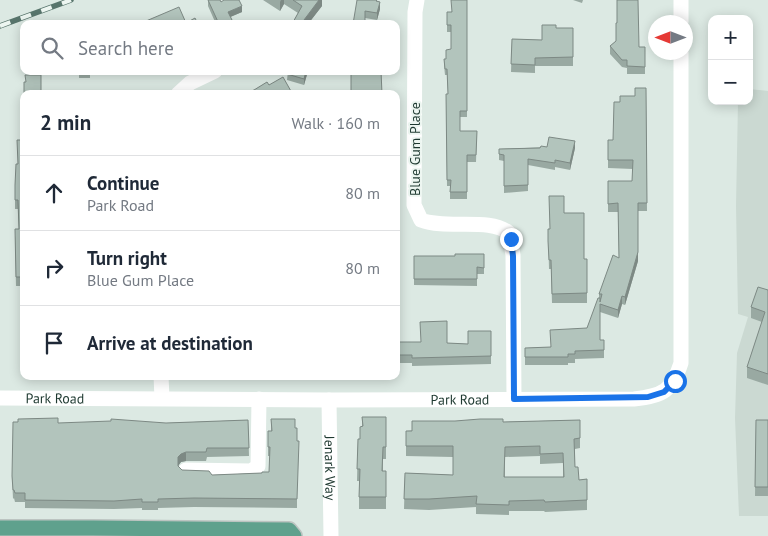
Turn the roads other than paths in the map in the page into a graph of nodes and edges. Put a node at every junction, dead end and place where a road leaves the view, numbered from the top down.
1 (417, 0) edge
2 (682, 0) edge
3 (682, 15) edge
4 (682, 60) edge
5 (206, 75) edge
6 (182, 90) edge
7 (161, 380) edge
8 (0, 398) edge
9 (162, 398) junction
10 (259, 399) junction
11 (514, 399) junction
12 (329, 400) junction
13 (186, 470) edge
14 (0, 528) edge
15 (238, 533) edge
16 (294, 536) edge
17 (331, 536) edge

1 - 11 street, Blue Gum Place
2 - 3 street
4 - 11 street, Park Road
5 - 6 street
7 - 9 street
8 - 9 street, Park Road
9 - 10 street, Park Road
10 - 12 street, Park Road
10 - 13 street
11 - 12 street, Park Road
12 - 17 street, Jenark Way
14 - 15 main road
15 - 16 main road

